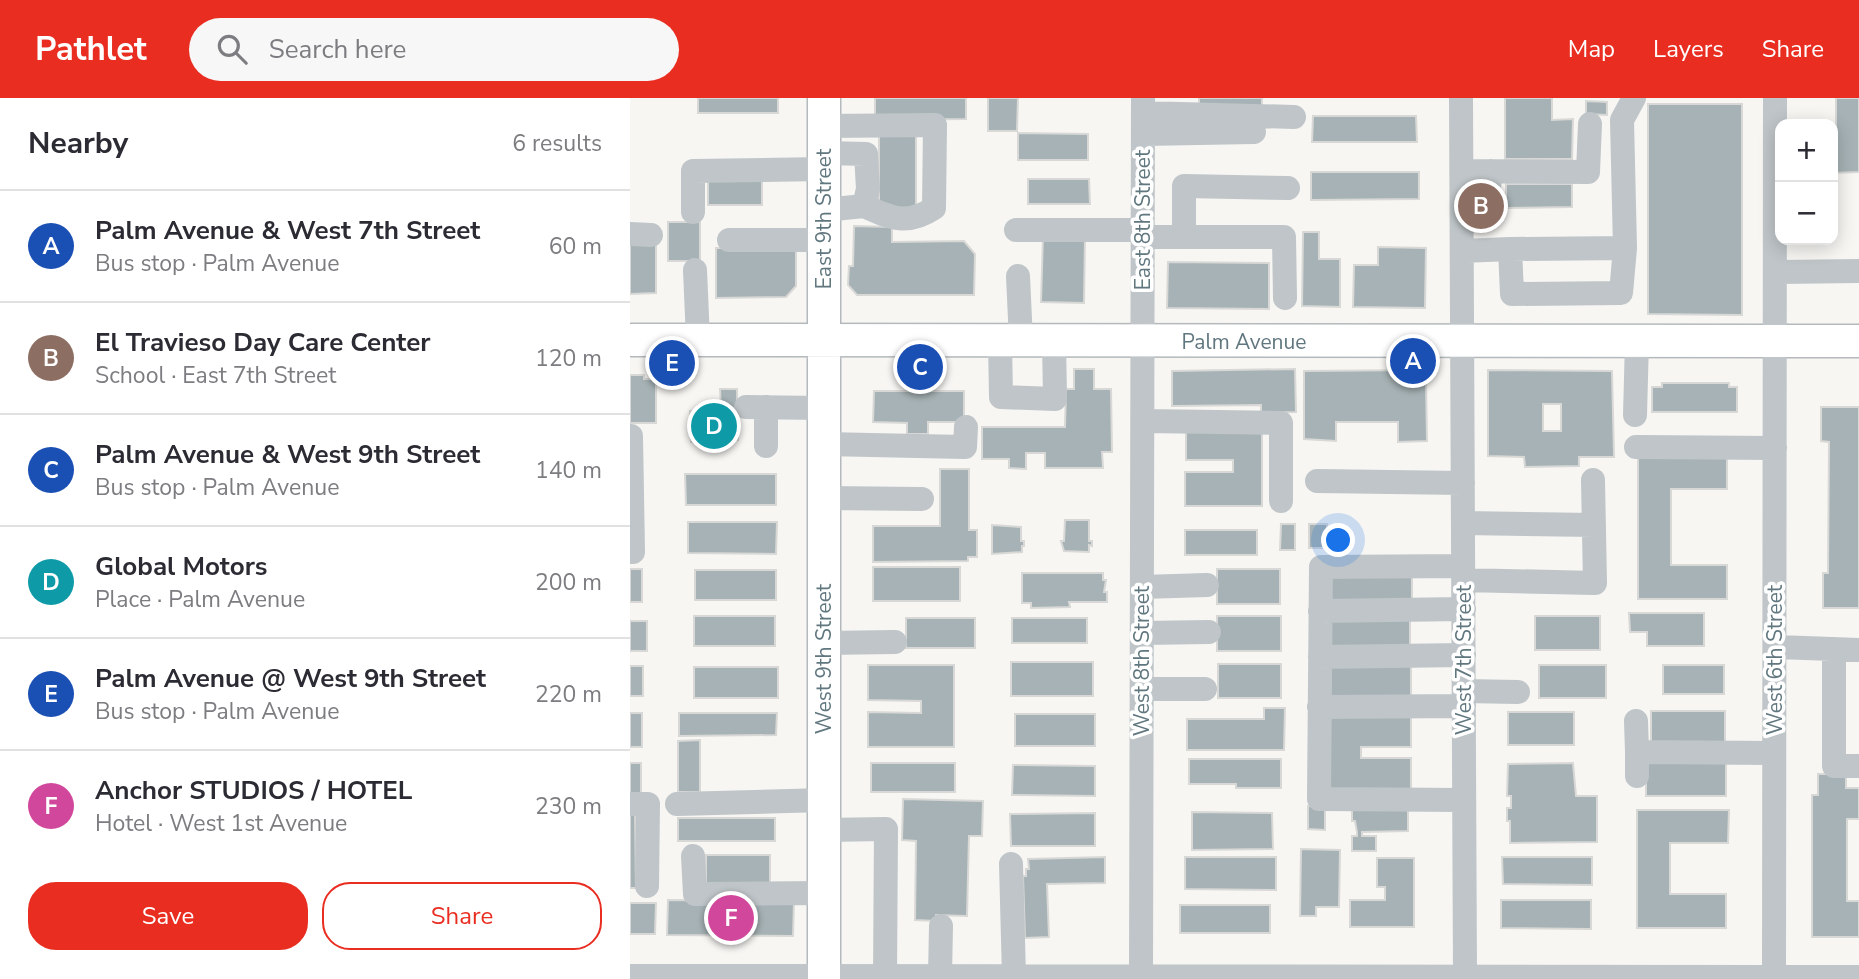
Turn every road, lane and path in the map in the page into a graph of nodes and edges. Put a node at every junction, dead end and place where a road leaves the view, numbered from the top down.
1 (1461, 98) edge
2 (1634, 98) edge
3 (1775, 98) edge
4 (1143, 115) edge
5 (1289, 124) dead end
6 (1590, 124) dead end
7 (824, 136) edge
8 (1462, 171) junction
9 (1490, 171) junction
10 (1288, 188) dead end
11 (864, 206) junction
12 (1488, 211) dead end
13 (693, 212) dead end
14 (824, 225) junction
15 (1016, 230) dead end
16 (1143, 234) junction
17 (1184, 237) junction
18 (729, 240) dead end
19 (1625, 248) junction
20 (1510, 249) junction
21 (1462, 251) junction
22 (695, 270) dead end
23 (1859, 271) edge
24 (1775, 272) junction
25 (1018, 276) dead end
26 (1285, 298) dead end
27 (630, 340) edge
28 (698, 340) junction
29 (824, 340) junction
30 (1011, 341) junction
31 (1054, 341) junction
32 (1637, 341) junction
33 (1775, 341) junction
34 (1859, 341) edge
35 (1143, 342) junction
36 (1463, 342) junction
37 (824, 408) junction
38 (1635, 415) dead end
39 (1143, 421) junction
40 (966, 427) dead end
41 (631, 436) edge
42 (824, 444) junction
43 (766, 446) dead end
44 (1636, 447) dead end
45 (1775, 448) junction
46 (1593, 480) dead end
47 (1317, 481) dead end
48 (1463, 483) junction
49 (824, 498) junction
50 (922, 499) dead end
51 (1281, 501) dead end
52 (1464, 523) junction
53 (1594, 525) junction
54 (630, 552) edge
55 (1464, 573) junction
56 (1207, 586) dead end
57 (1142, 587) junction
58 (1464, 609) junction
59 (1320, 611) junction
60 (1209, 632) dead end
61 (1142, 633) junction
62 (895, 642) dead end
63 (824, 643) junction
64 (1775, 647) junction
65 (1833, 649) junction
66 (1859, 650) edge
67 (1464, 655) junction
68 (1320, 657) junction
69 (1142, 689) junction
70 (1205, 689) dead end
71 (1518, 692) dead end
72 (1464, 699) junction
73 (1320, 707) junction
74 (1636, 721) dead end
75 (1774, 753) junction
76 (1859, 766) edge
77 (1464, 800) junction
78 (630, 804) edge
79 (677, 804) dead end
80 (824, 815) junction
81 (693, 856) dead end
82 (1011, 864) dead end
83 (647, 886) dead end
84 (824, 893) junction
85 (941, 926) dead end
86 (630, 976) edge
87 (885, 976) junction
88 (940, 976) junction
89 (1859, 976) edge
90 (1022, 977) edge
91 (824, 978) edge
92 (1074, 978) edge
93 (1141, 978) edge
94 (1465, 978) edge
95 (1774, 978) edge

1 - 8 street, West 7th Street
2 - 19 street
3 - 24 street, West 6th Street
4 - 5 street
4 - 16 street, East 8th Street
6 - 9 street
7 - 11 street
7 - 11 street
7 - 13 street
7 - 14 main road, East 9th Street
8 - 9 street
8 - 21 street, West 7th Street
9 - 12 street
10 - 17 street
11 - 14 street
14 - 18 street
14 - 29 main road, East 9th Street
15 - 16 street
16 - 17 street
16 - 35 street, East 8th Street
17 - 26 street
19 - 20 street
19 - 20 street
20 - 21 street
21 - 36 street, West 7th Street
22 - 28 street
23 - 24 street
24 - 33 street, West 6th Street
25 - 30 street
27 - 28 main road, Palm Avenue
28 - 29 main road, Palm Avenue
29 - 30 main road, Palm Avenue
29 - 37 main road, West 9th Street
30 - 31 main road, Palm Avenue
30 - 31 street
31 - 35 main road, Palm Avenue
32 - 33 main road, Palm Avenue
32 - 36 main road, Palm Avenue
32 - 38 street
33 - 34 main road, Palm Avenue
33 - 45 street, West 6th Street
35 - 36 main road, Palm Avenue
35 - 39 street, West 8th Street
36 - 48 street, West 7th Street
37 - 42 main road, West 9th Street
37 - 43 street
39 - 51 street
39 - 57 street, West 8th Street
40 - 42 street
41 - 54 street
42 - 49 main road, West 9th Street
44 - 45 street
45 - 64 street, West 6th Street
46 - 53 street
47 - 48 street
48 - 52 street, West 7th Street
49 - 50 street
49 - 63 main road, West 9th Street
52 - 53 street
52 - 55 street, West 7th Street
53 - 55 street
55 - 58 street, West 7th Street
55 - 59 street
56 - 57 street
57 - 61 street, West 8th Street
58 - 59 street
58 - 67 street, West 7th Street
59 - 68 street
60 - 61 street
61 - 69 street, West 8th Street
62 - 63 street
63 - 80 main road, West 9th Street
64 - 65 street
64 - 75 street, West 6th Street
65 - 66 street
65 - 76 street
67 - 68 street
67 - 72 street, West 7th Street
68 - 73 street
69 - 70 street
69 - 93 street, West 8th Street
71 - 72 street
72 - 73 street
72 - 77 street, West 7th Street
73 - 77 street
74 - 75 street
75 - 95 street, West 6th Street
77 - 94 street, West 7th Street
78 - 83 street
79 - 80 street
80 - 84 main road, West 9th Street
80 - 87 street
81 - 84 street
82 - 90 street
84 - 91 main road, West 9th Street
85 - 88 street
86 - 91 street
87 - 88 street
87 - 91 street
88 - 90 street
89 - 95 street
90 - 92 street
92 - 93 street
93 - 94 street
94 - 95 street

